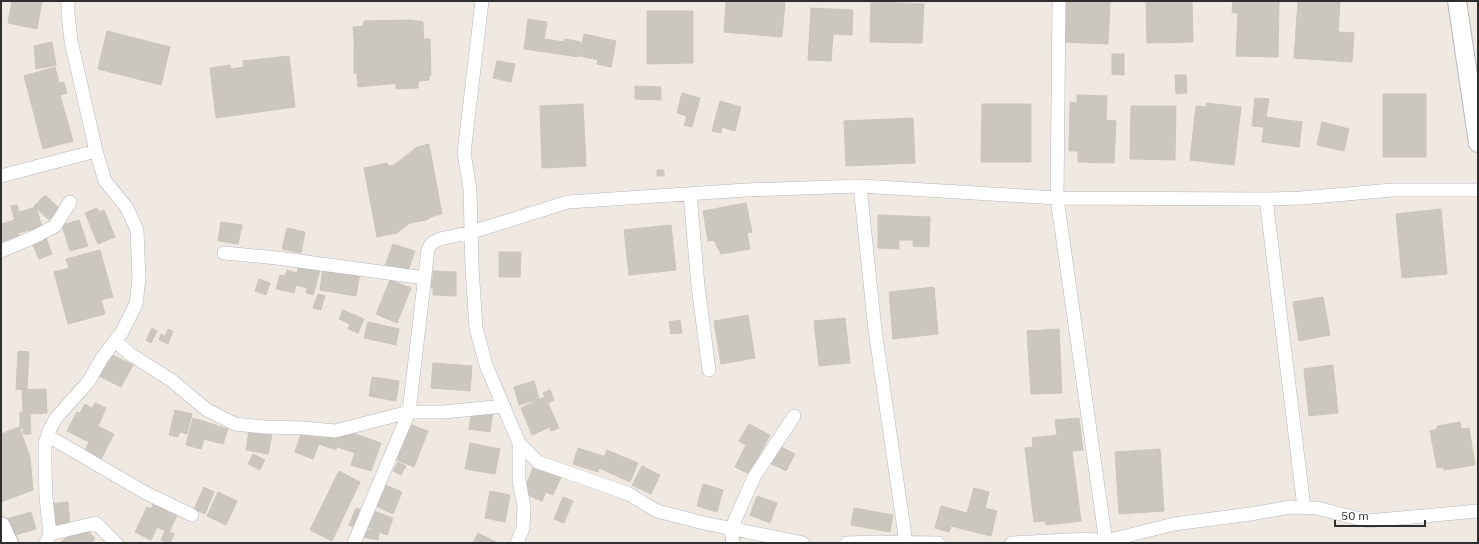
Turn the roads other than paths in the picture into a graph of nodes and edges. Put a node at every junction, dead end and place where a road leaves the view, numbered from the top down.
1 (68, 1) edge
2 (482, 1) edge
3 (1059, 1) edge
4 (1457, 1) edge
5 (1478, 143) edge
6 (96, 151) junction
7 (1, 176) edge
8 (860, 186) junction
9 (1478, 190) edge
10 (690, 194) junction
11 (1057, 198) junction
12 (1266, 199) junction
13 (70, 202) dead end
14 (472, 232) junction
15 (1, 252) edge
16 (224, 253) dead end
17 (426, 278) junction
18 (115, 341) junction
19 (709, 370) dead end
20 (504, 406) junction
21 (409, 412) junction
22 (794, 416) dead end
23 (48, 436) junction
24 (519, 443) junction
25 (1304, 507) junction
26 (1478, 511) edge
27 (192, 514) dead end
28 (730, 529) junction
29 (48, 538) edge
30 (1106, 542) edge
31 (116, 543) edge
32 (354, 543) edge
33 (516, 543) edge
34 (733, 543) edge
35 (803, 543) edge
36 (847, 543) edge
37 (906, 543) edge
38 (938, 543) edge
39 (1012, 543) edge

1 - 6 street
2 - 14 street
3 - 11 street
4 - 5 street
6 - 7 street
6 - 18 street
8 - 10 street
8 - 11 street
8 - 37 street
9 - 12 street
10 - 14 street
10 - 19 street
11 - 12 street
11 - 30 street
12 - 25 street
13 - 15 street
14 - 17 street
14 - 20 street
16 - 17 street
17 - 21 street
18 - 21 street
18 - 23 street
20 - 21 street
20 - 24 street
21 - 32 street
22 - 28 street
23 - 27 street
23 - 29 street
24 - 28 street
24 - 33 street
25 - 26 street
25 - 30 street
28 - 34 street
28 - 35 street
29 - 31 street
30 - 39 street
36 - 37 street
37 - 38 street

